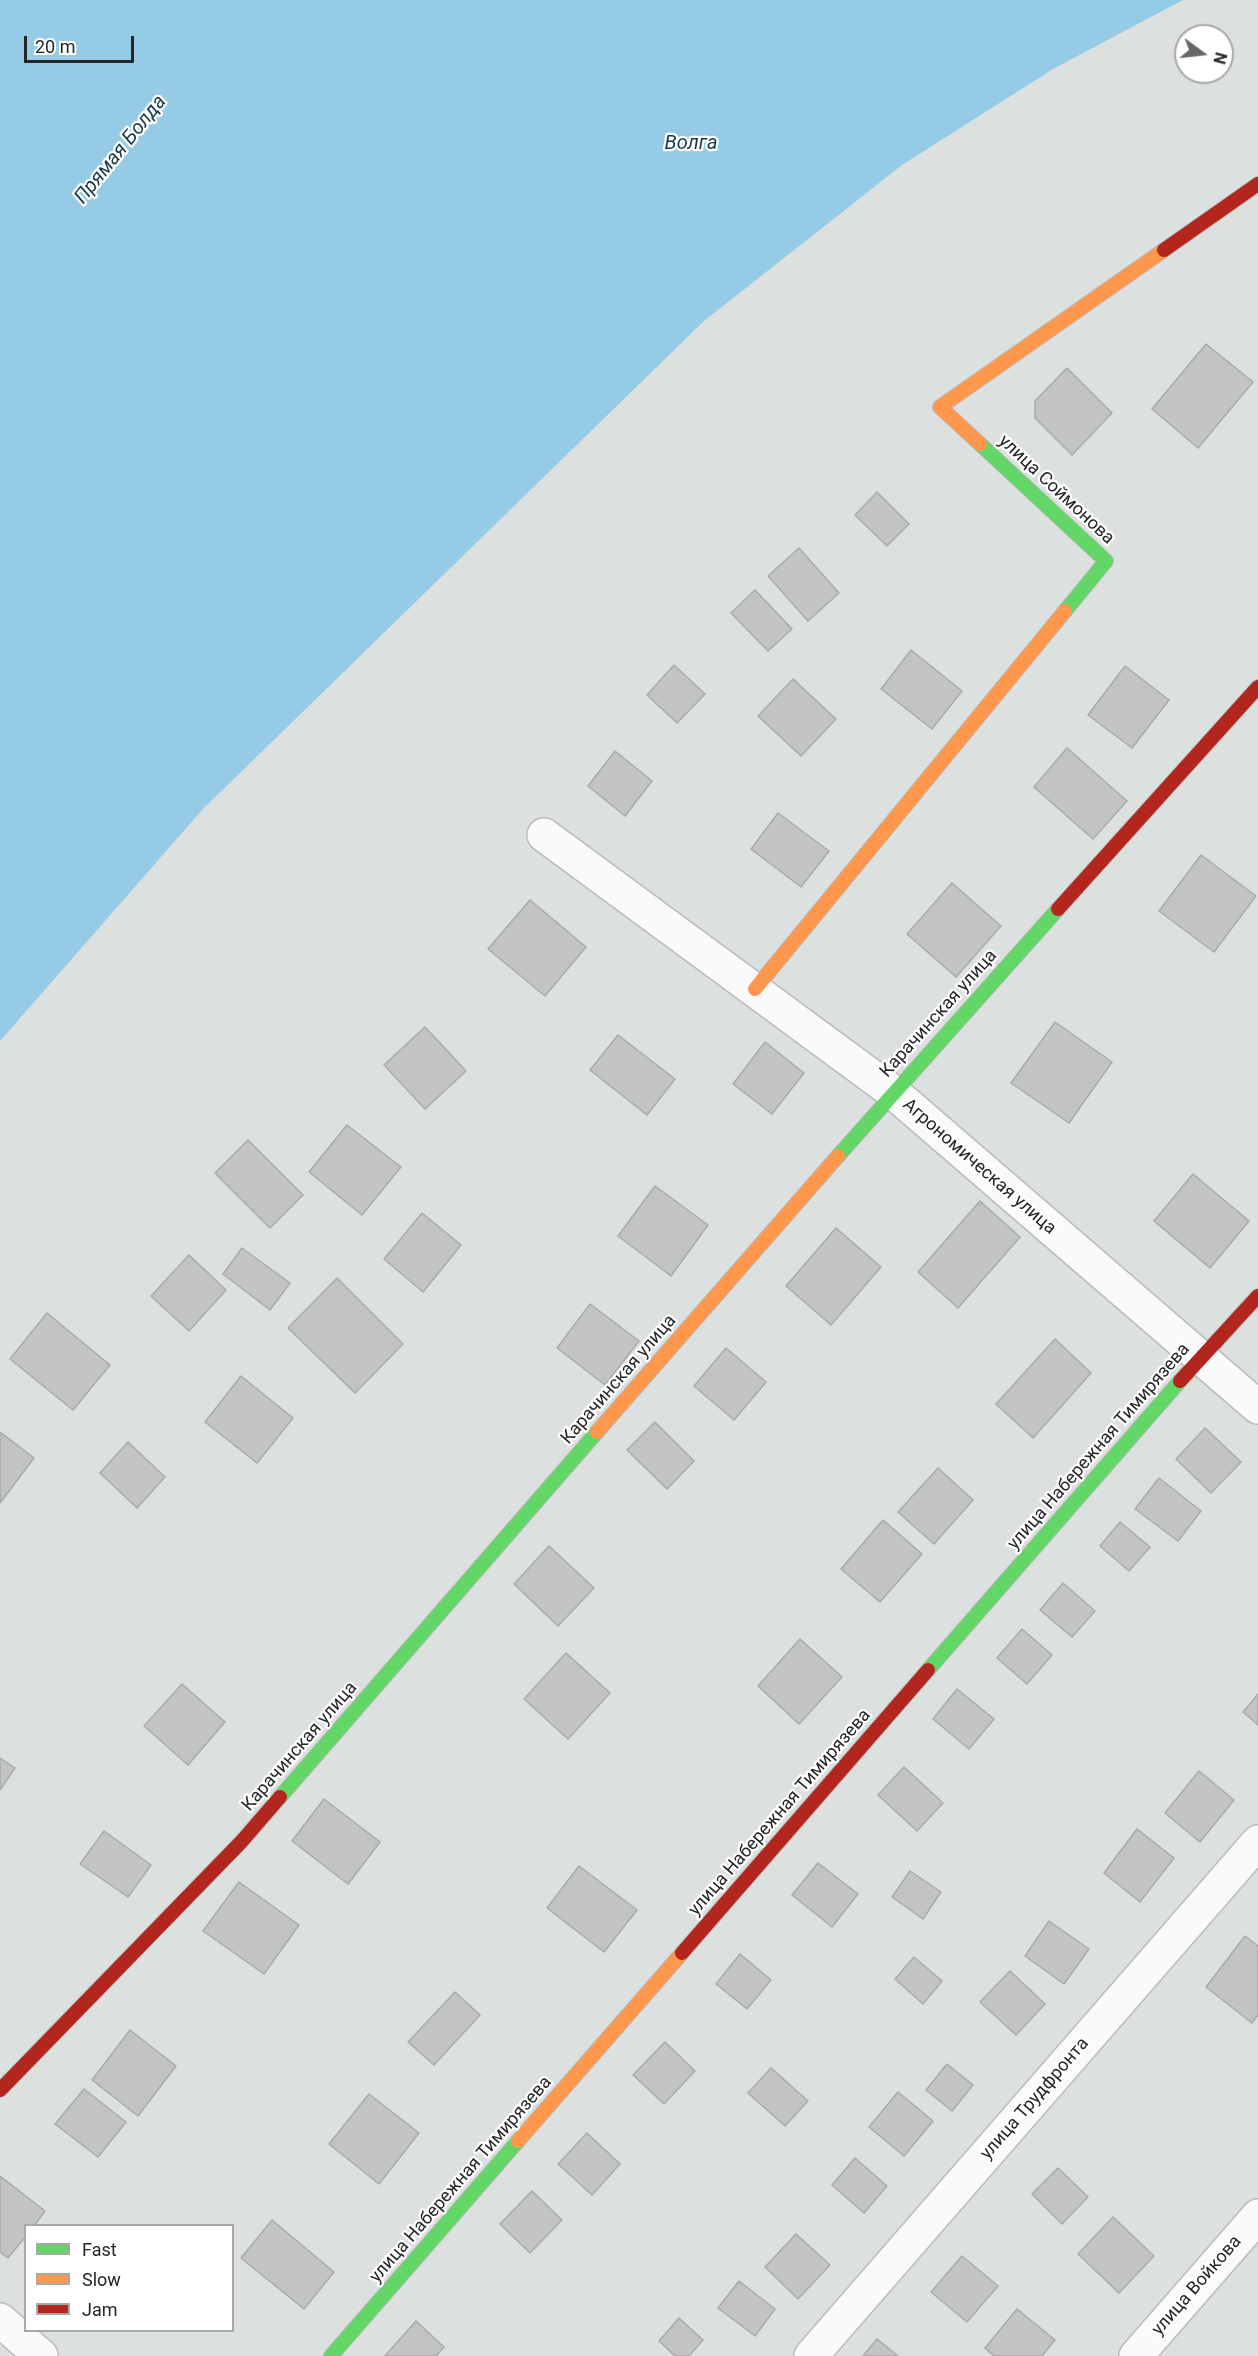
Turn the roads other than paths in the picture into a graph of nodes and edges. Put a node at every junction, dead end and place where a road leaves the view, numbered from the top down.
1 (1258, 184) edge
2 (1258, 687) edge
3 (544, 835) dead end
4 (755, 989) junction
5 (892, 1092) junction
6 (1258, 1296) edge
7 (1201, 1357) junction
8 (1258, 1407) edge
9 (1258, 1842) edge
10 (0, 2090) edge
11 (1258, 2216) edge
12 (0, 2320) edge
13 (41, 2356) edge
14 (331, 2356) edge
15 (811, 2356) edge
16 (1136, 2356) edge

1 - 4 street, улица Соймонова
2 - 5 street, Карачинская улица
3 - 4 street, Агрономическая улица
4 - 5 street, Агрономическая улица
5 - 7 street, Агрономическая улица
5 - 10 street, Карачинская улица
6 - 7 street, улица Набережная Тимирязева
7 - 8 street, Агрономическая улица
7 - 14 street, улица Набережная Тимирязева
9 - 15 street, улица Трудфронта
11 - 16 street, улица Войкова
12 - 13 street

